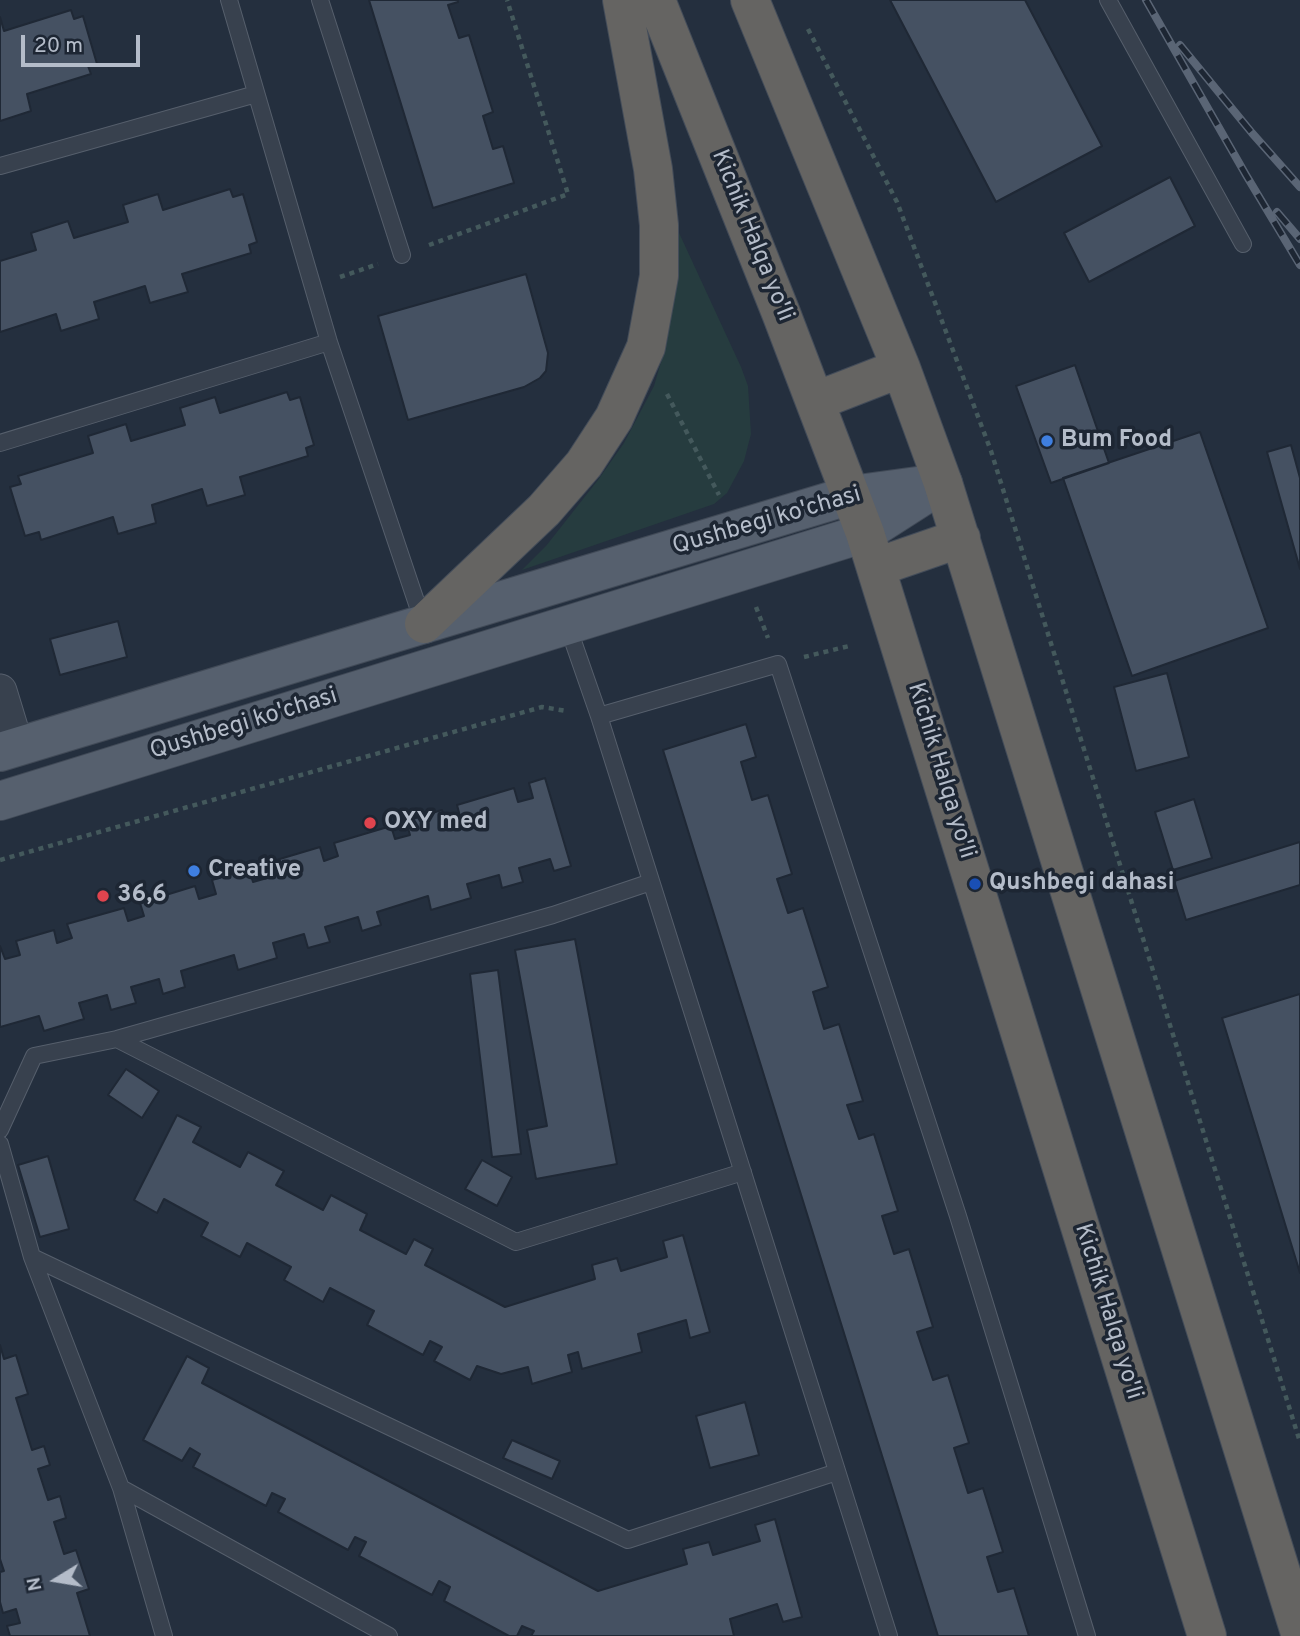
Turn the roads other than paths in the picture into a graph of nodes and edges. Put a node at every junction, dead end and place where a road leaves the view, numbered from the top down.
1 (229, 0) edge
2 (320, 0) edge
3 (622, 0) edge
4 (656, 0) edge
5 (750, 0) edge
6 (1108, 0) edge
7 (256, 94) junction
8 (0, 166) edge
9 (1243, 244) dead end
10 (402, 255) road end
11 (329, 342) junction
12 (901, 368) junction
13 (816, 401) junction
14 (0, 443) edge
15 (943, 483) junction
16 (851, 495) junction
17 (961, 538) junction
18 (871, 550) junction
19 (424, 624) junction
20 (567, 624) junction
21 (0, 691) edge
22 (599, 716) junction
23 (9, 749) edge
24 (16, 796) edge
25 (651, 882) junction
26 (117, 1039) junction
27 (0, 1130) edge
28 (0, 1144) edge
29 (743, 1172) junction
30 (32, 1257) junction
31 (837, 1472) junction
32 (121, 1488) junction
33 (1300, 1633) edge
34 (164, 1636) edge
35 (389, 1636) edge
36 (889, 1636) edge
37 (1087, 1636) edge
38 (1207, 1636) edge

1 - 7 lane
2 - 10 lane
3 - 19 highway
4 - 13 highway, Kichik Halqa yo'li
5 - 12 highway
6 - 9 lane
7 - 8 lane
7 - 11 lane
11 - 14 lane
11 - 19 lane
12 - 13 highway
12 - 15 highway
13 - 16 highway, Kichik Halqa yo'li
15 - 16 main road, Qushbegi ko'chasi
15 - 17 highway
15 - 18 main road, Qushbegi ko'chasi
16 - 18 highway, Kichik Halqa yo'li
16 - 19 main road, Qushbegi ko'chasi
17 - 18 highway
17 - 33 highway
18 - 20 main road, Qushbegi ko'chasi
18 - 38 highway, Kichik Halqa yo'li
19 - 23 main road, Qushbegi ko'chasi
20 - 22 lane
20 - 24 main road, Qushbegi ko'chasi
21 - 23 street
22 - 25 lane
22 - 37 lane
23 - 24 main road
25 - 26 lane
25 - 29 lane
26 - 27 lane
26 - 29 lane
28 - 30 lane
29 - 31 lane
30 - 31 lane
30 - 32 lane
31 - 36 lane
32 - 34 lane
32 - 35 lane

